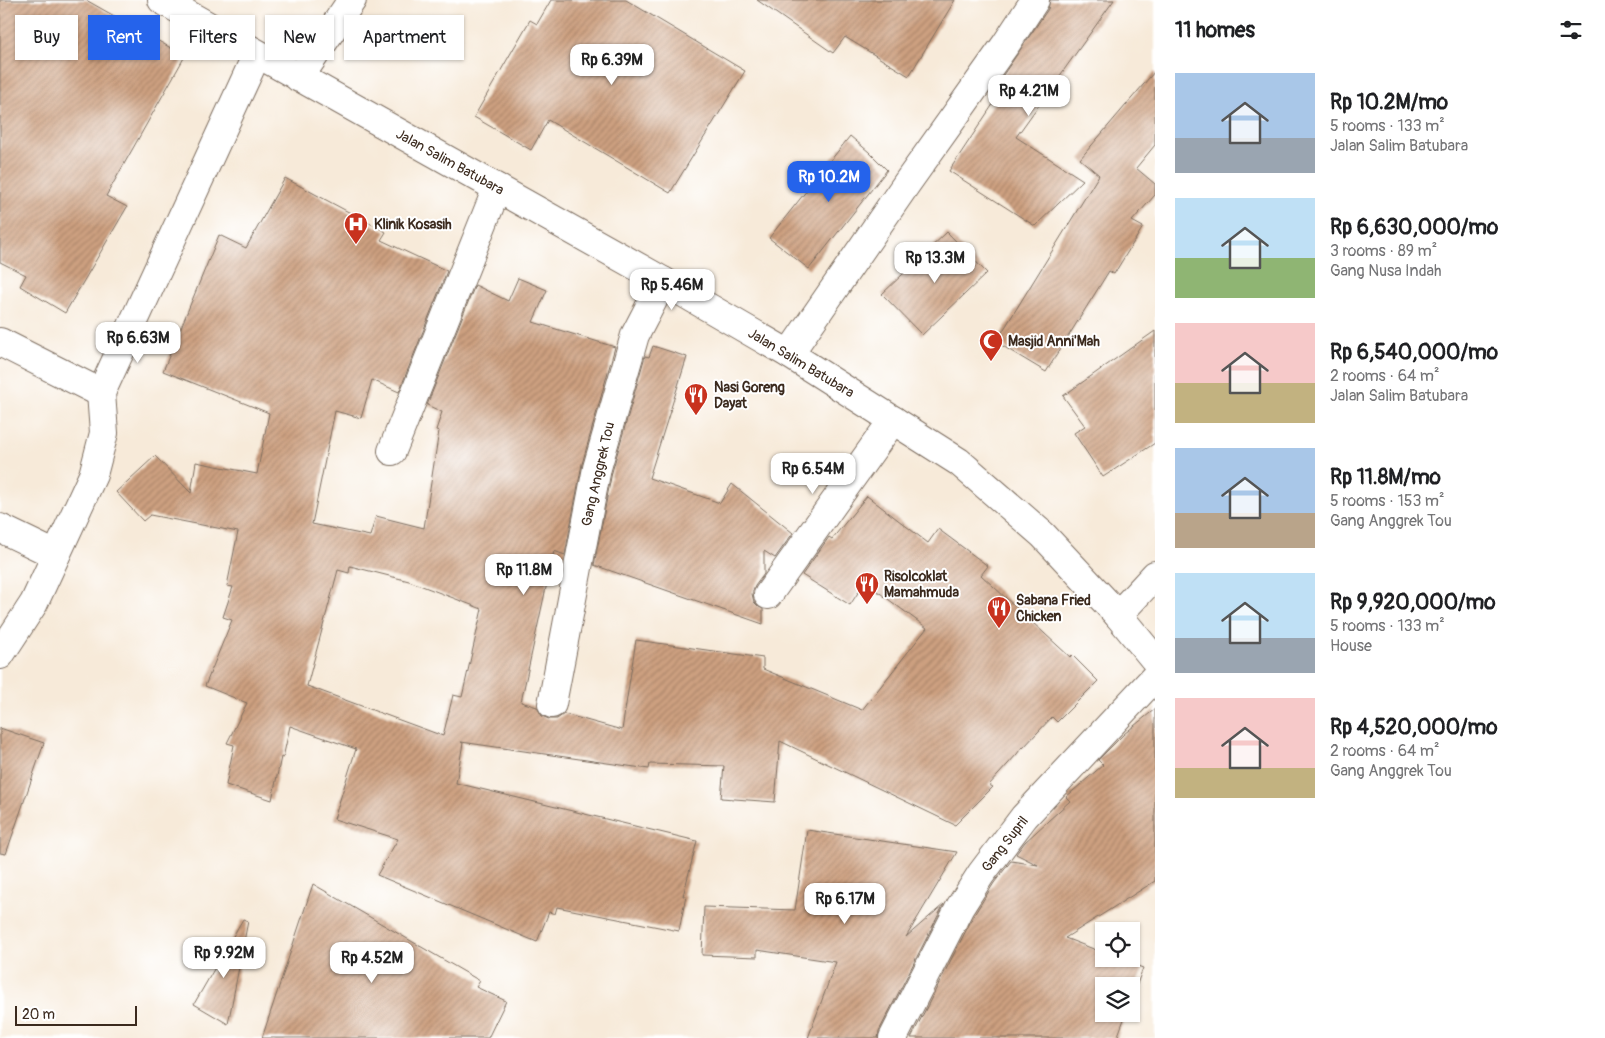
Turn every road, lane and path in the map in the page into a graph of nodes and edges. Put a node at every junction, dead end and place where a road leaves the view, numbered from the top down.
1 (162, 0) edge
2 (352, 0) edge
3 (1035, 0) edge
4 (257, 54) junction
5 (299, 78) junction
6 (497, 188) junction
7 (663, 281) junction
8 (0, 342) edge
9 (789, 354) junction
10 (101, 393) junction
11 (892, 420) junction
12 (392, 451) dead end
13 (0, 528) edge
14 (56, 555) junction
15 (1155, 575) edge
16 (768, 595) dead end
17 (1118, 615) junction
18 (0, 655) edge
19 (1155, 660) edge
20 (1155, 677) edge
21 (552, 704) dead end
22 (893, 1038) edge

1 - 4 street, Jalan Salim Batubara
2 - 5 street
3 - 9 street
4 - 5 street, Jalan Salim Batubara
4 - 10 street
5 - 6 street, Jalan Salim Batubara
6 - 7 street, Jalan Salim Batubara
6 - 12 street
7 - 9 street, Jalan Salim Batubara
7 - 21 street, Gang Anggrek Tou
8 - 10 street
9 - 11 street, Jalan Salim Batubara
10 - 14 street
11 - 16 street
11 - 17 street, Jalan Salim Batubara
13 - 14 street
14 - 18 street
15 - 17 street
17 - 19 street, Jalan Salim Batubara
20 - 22 street, Gang Supril

